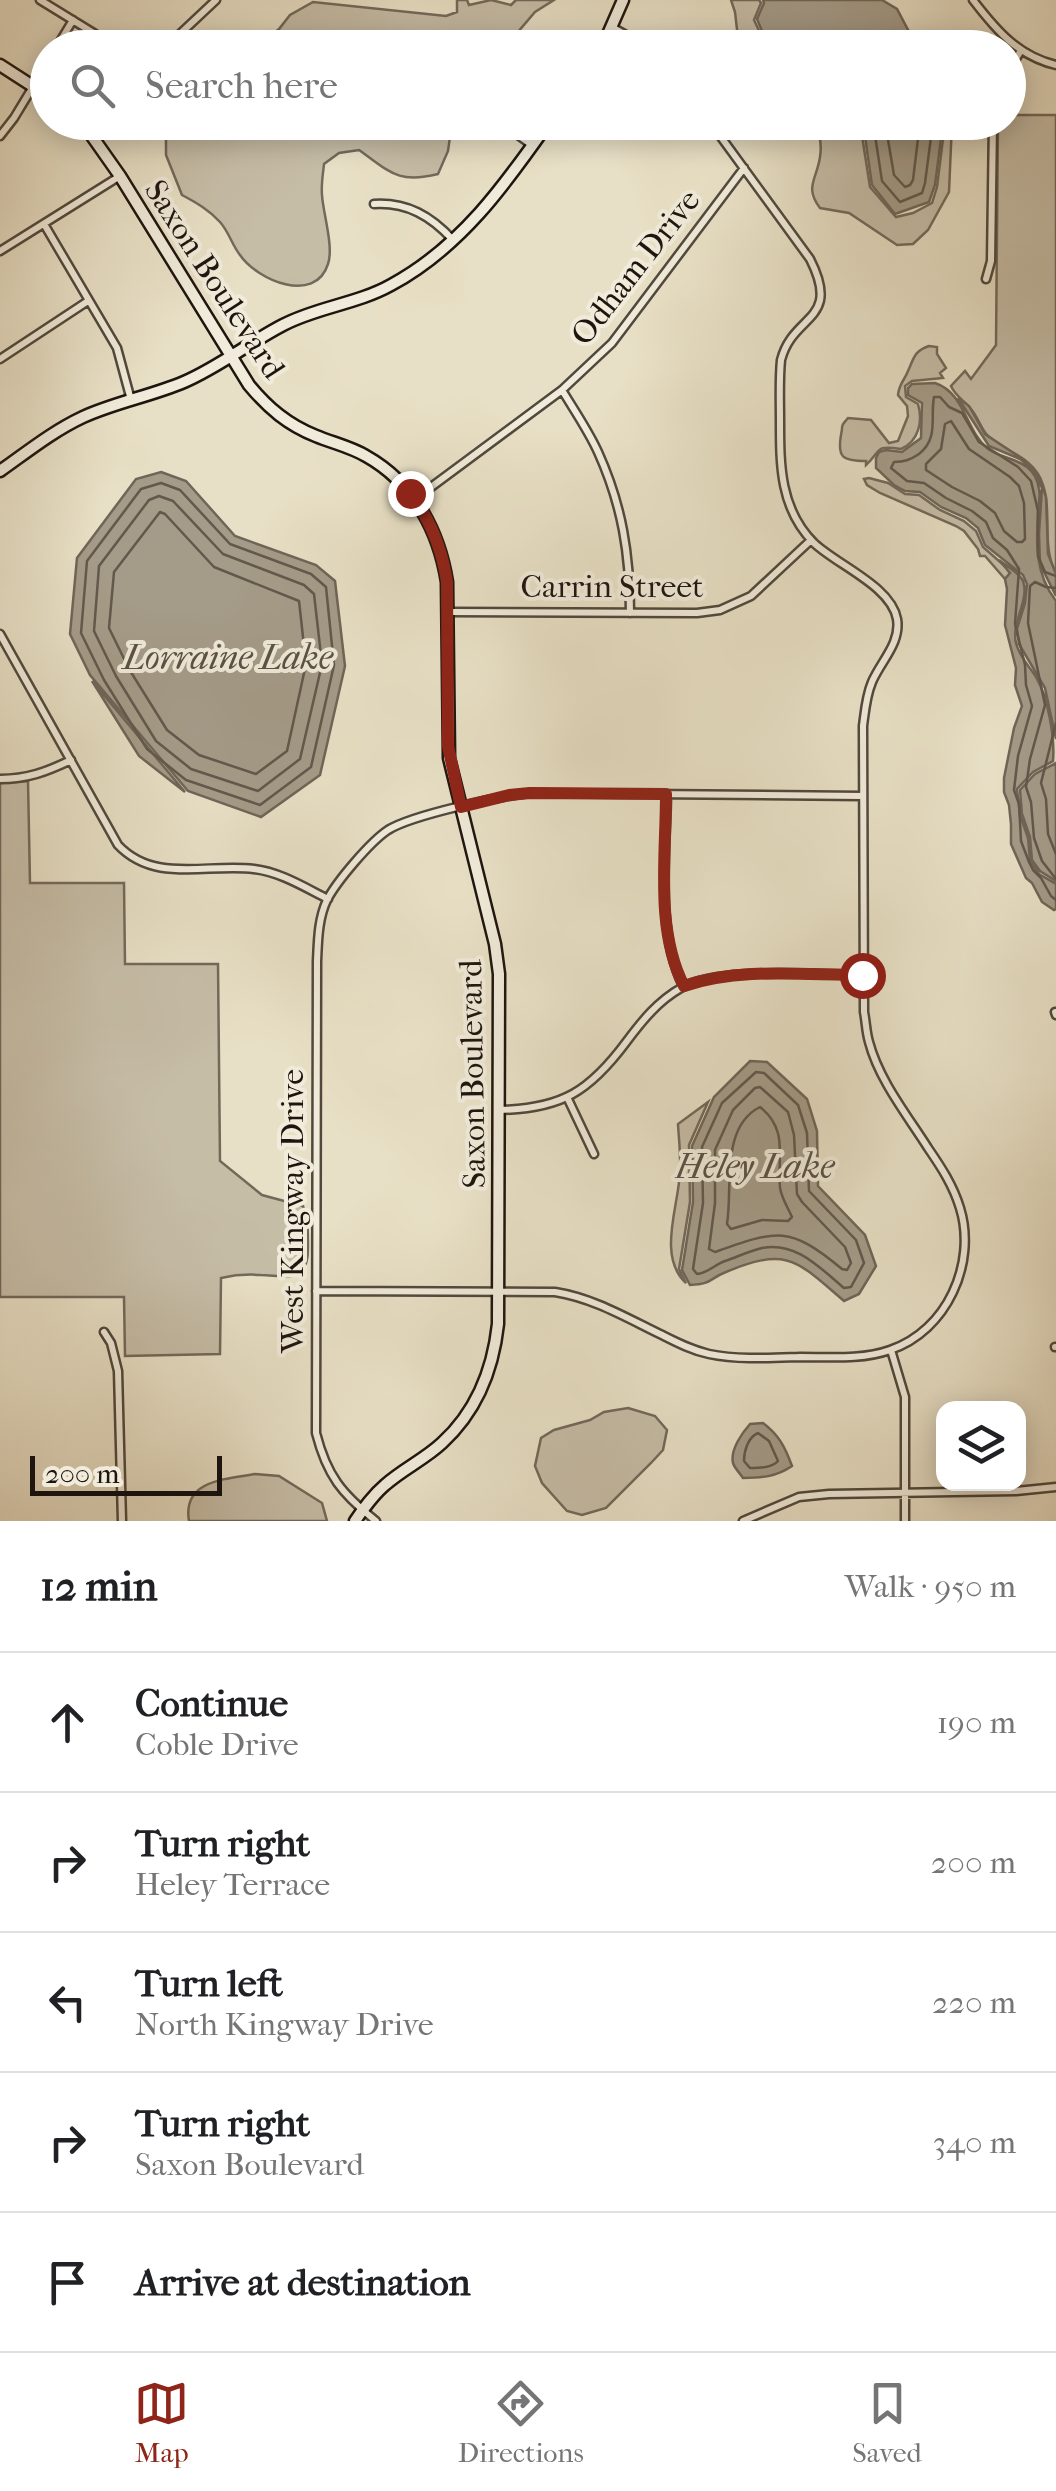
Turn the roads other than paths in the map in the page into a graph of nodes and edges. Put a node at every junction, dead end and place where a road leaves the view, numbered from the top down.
1 (40, 0) edge
2 (215, 0) edge
3 (623, 0) edge
4 (973, 0) edge
5 (73, 20) junction
6 (612, 26) junction
7 (67, 30) edge
8 (89, 30) edge
9 (184, 30) edge
10 (610, 30) edge
11 (619, 30) edge
12 (998, 30) edge
13 (1026, 55) edge
14 (0, 65) edge
15 (1056, 65) edge
16 (30, 85) edge
17 (30, 92) edge
18 (0, 136) edge
19 (95, 140) edge
20 (525, 140) edge
21 (537, 140) edge
22 (723, 140) edge
23 (993, 140) edge
24 (533, 146) junction
25 (744, 168) junction
26 (120, 176) junction
27 (374, 204) dead end
28 (44, 224) junction
29 (454, 240) junction
30 (0, 251) edge
31 (986, 279) dead end
32 (88, 301) junction
33 (231, 356) junction
34 (0, 359) edge
35 (562, 390) junction
36 (131, 401) junction
37 (0, 471) edge
38 (415, 500) junction
39 (811, 540) junction
40 (447, 612) junction
41 (630, 612) junction
42 (0, 634) edge
43 (71, 760) junction
44 (0, 779) edge
45 (666, 794) junction
46 (863, 796) junction
47 (461, 807) junction
48 (328, 899) junction
49 (862, 975) junction
50 (684, 986) junction
51 (567, 1097) junction
52 (499, 1110) junction
53 (594, 1154) dead end
54 (316, 1291) junction
55 (499, 1291) junction
56 (104, 1332) dead end
57 (892, 1350) junction
58 (1056, 1487) edge
59 (905, 1493) junction
60 (363, 1510) junction
61 (122, 1521) edge
62 (355, 1521) edge
63 (376, 1521) edge
64 (743, 1521) edge
65 (905, 1521) edge

1 - 5 street
2 - 9 street
3 - 6 main road
4 - 12 street
5 - 7 street
5 - 8 street
6 - 10 main road
6 - 11 street
13 - 15 street
14 - 16 main road
17 - 18 street
19 - 26 main road, Saxon Boulevard
20 - 24 street
21 - 24 main road
22 - 25 street
23 - 31 street
24 - 29 main road
25 - 35 street, Odham Drive
25 - 39 street
26 - 28 street
26 - 33 main road, Saxon Boulevard
27 - 29 street
28 - 30 street
28 - 32 street
29 - 33 main road
32 - 34 street
32 - 36 street
33 - 36 main road
33 - 38 main road, Saxon Boulevard
35 - 38 street, Odham Drive
35 - 41 street
36 - 37 main road
38 - 40 main road, Saxon Boulevard
39 - 41 street, Carrin Street
39 - 46 street
40 - 41 street, Carrin Street
40 - 47 main road, Saxon Boulevard
42 - 43 street
43 - 44 street
43 - 48 street
45 - 46 street
45 - 47 street
45 - 50 street
46 - 49 street
47 - 48 street
47 - 52 main road, Saxon Boulevard
48 - 54 street, West Kingway Drive
49 - 50 street
49 - 57 street
50 - 51 street
51 - 52 street
51 - 53 street
52 - 55 main road, Saxon Boulevard
54 - 55 street
54 - 60 street, West Kingway Drive
55 - 57 street
55 - 60 main road, Saxon Boulevard
56 - 61 street
57 - 59 street
58 - 59 street
59 - 64 street
59 - 65 street
60 - 62 main road, Saxon Boulevard
60 - 63 street, West Kingway Drive

